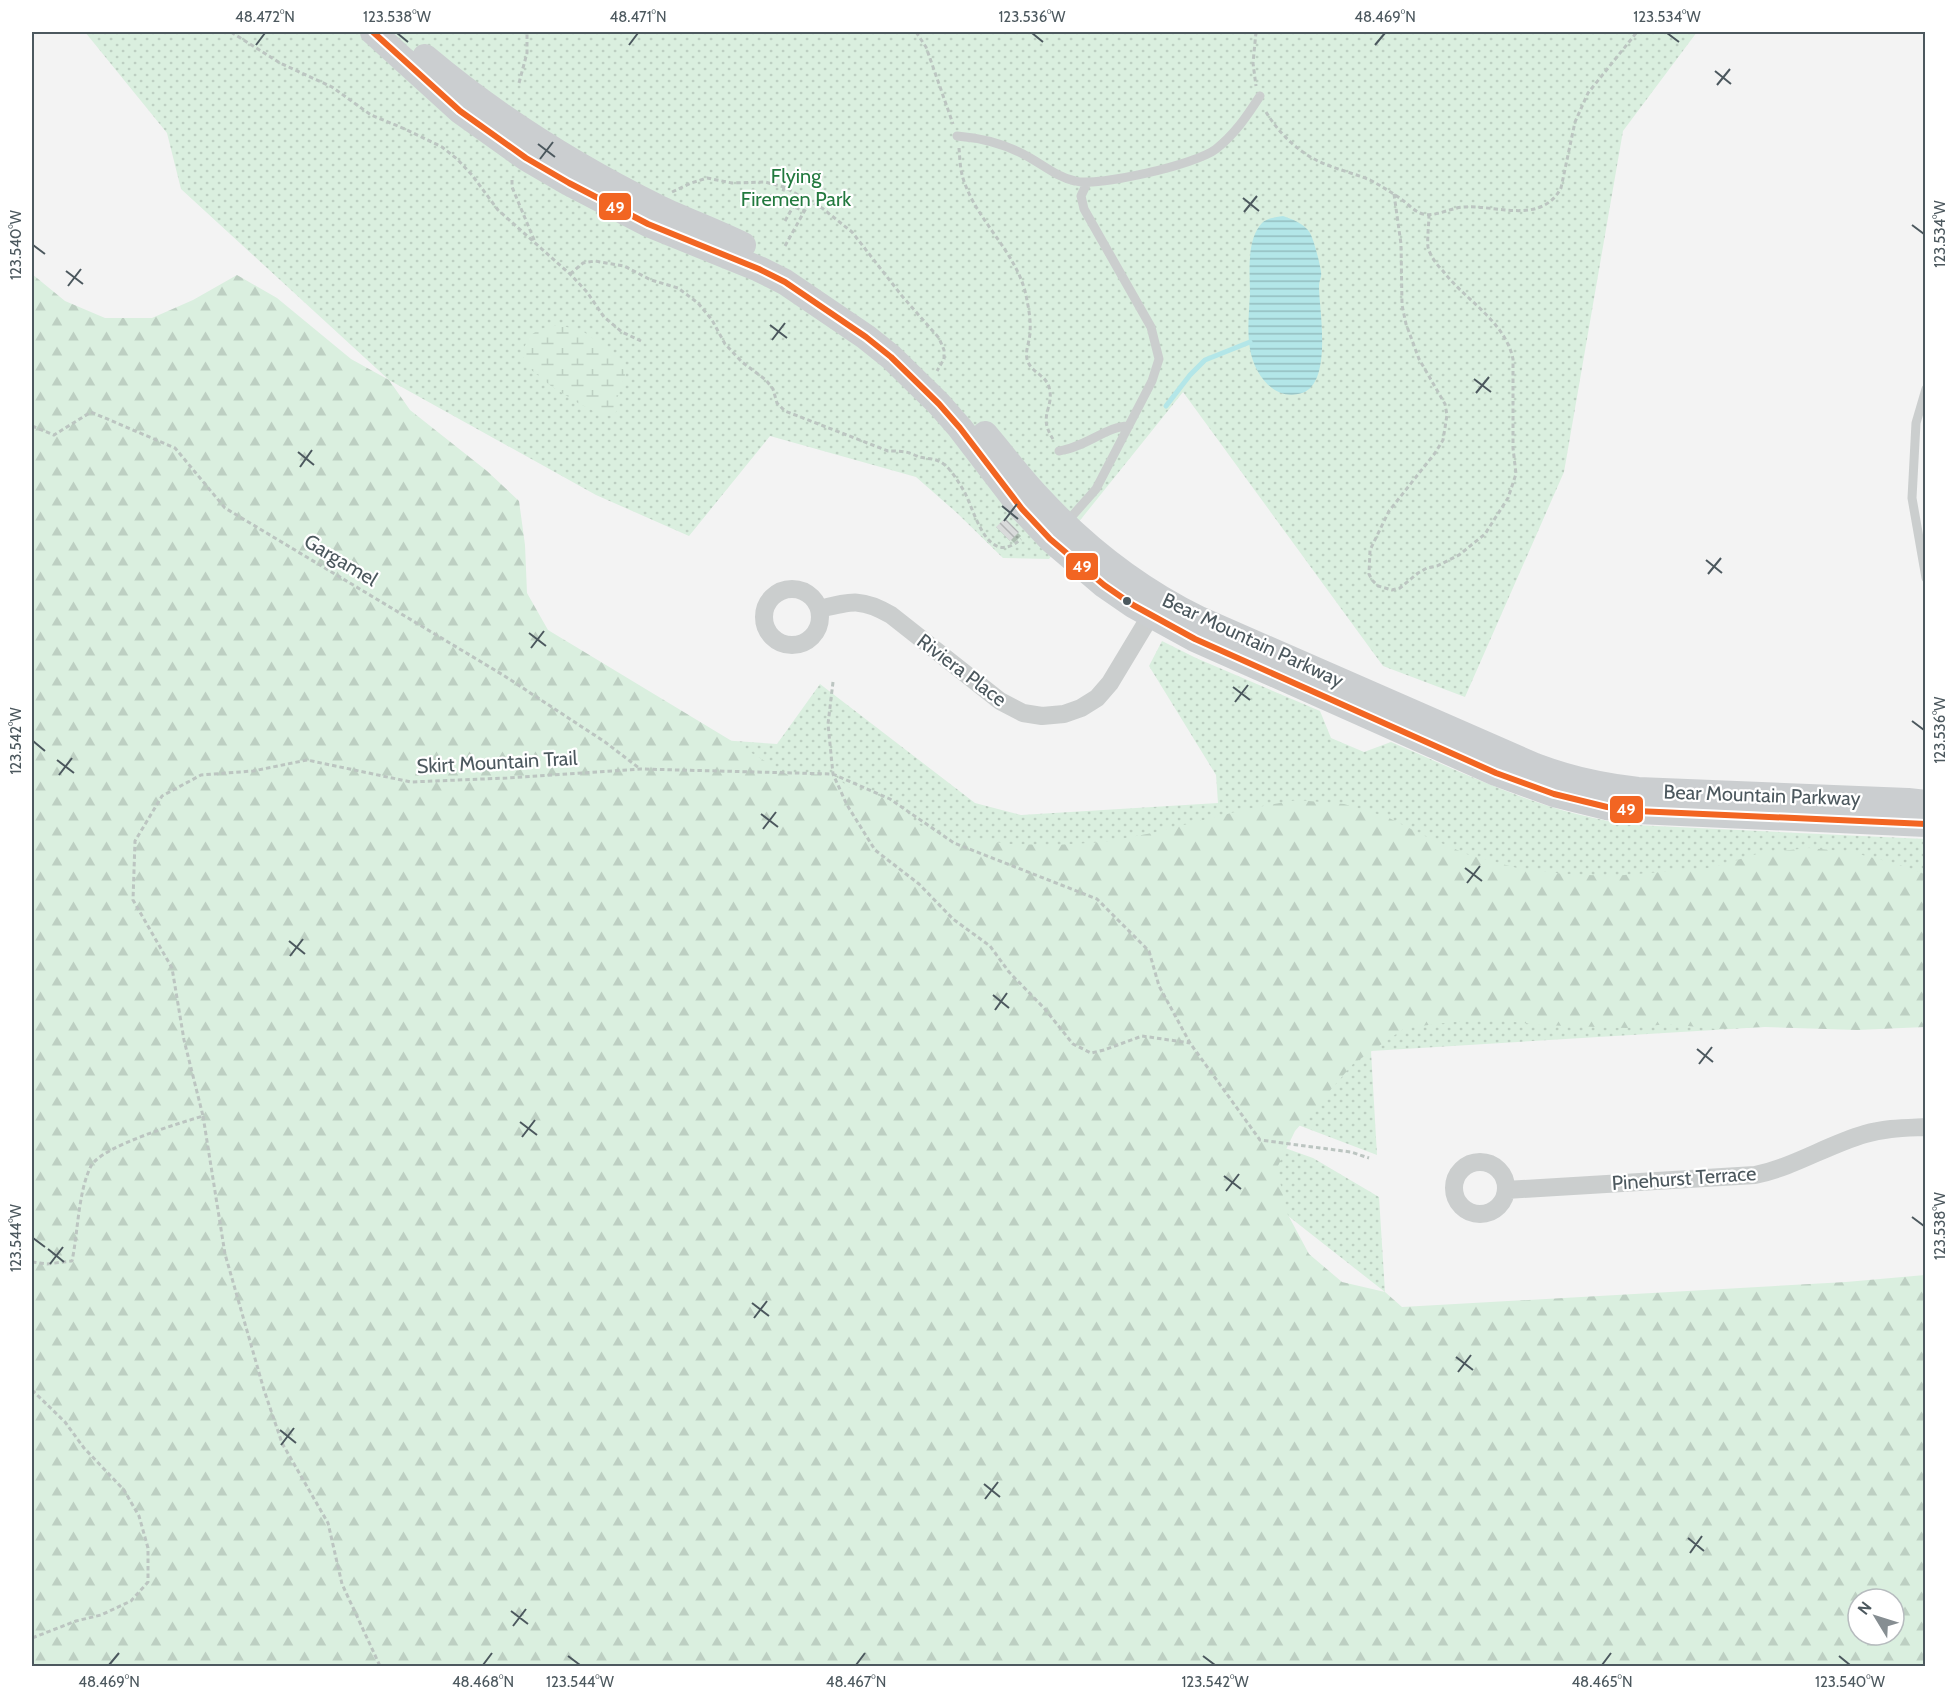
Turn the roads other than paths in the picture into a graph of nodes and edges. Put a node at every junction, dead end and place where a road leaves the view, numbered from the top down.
1 (373, 32) edge
2 (395, 32) edge
3 (1260, 96) road end
4 (957, 136) road end
5 (1087, 183) junction
6 (1926, 389) edge
7 (1129, 426) junction
8 (1059, 451) road end
9 (1065, 525) junction
10 (1926, 578) edge
11 (1156, 607) junction
12 (820, 609) dead end
13 (1926, 804) edge
14 (1926, 824) edge
15 (1926, 1127) edge
16 (1506, 1190) dead end

1 - 11 street, Bear Mountain Parkway
2 - 9 street, Bear Mountain Parkway
3 - 5 lane
4 - 5 lane
5 - 7 lane
6 - 10 lane
7 - 8 lane
7 - 9 lane
9 - 11 street, Bear Mountain Parkway
11 - 12 street, Riviera Place
11 - 13 street, Bear Mountain Parkway
11 - 14 street, Bear Mountain Parkway
15 - 16 street, Pinehurst Terrace

